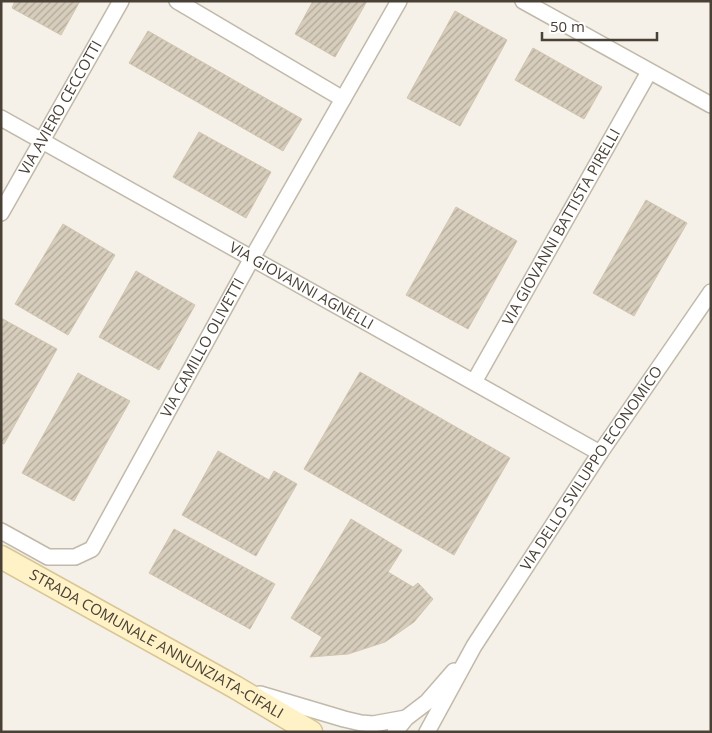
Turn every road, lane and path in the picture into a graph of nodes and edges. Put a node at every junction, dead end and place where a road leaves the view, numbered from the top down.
1 (121, 1) edge
2 (177, 1) edge
3 (399, 1) edge
4 (523, 1) edge
5 (649, 72) junction
6 (343, 99) junction
7 (711, 105) edge
8 (1, 118) edge
9 (42, 141) junction
10 (1, 213) edge
11 (252, 258) junction
12 (711, 292) edge
13 (474, 382) junction
14 (600, 452) junction
15 (1, 531) edge
16 (1, 557) edge
17 (474, 646) junction
18 (235, 687) junction
19 (439, 712) junction
20 (406, 718) junction
21 (310, 732) edge
22 (395, 732) edge
23 (427, 732) edge
24 (436, 732) edge

1 - 9 street, VIA AVIERO CECCOTTI
2 - 6 street
3 - 6 street, VIA CAMILLO OLIVETTI
4 - 5 street
5 - 7 street
5 - 13 street, VIA GIOVANNI BATTISTA PIRELLI
6 - 11 street, VIA CAMILLO OLIVETTI
8 - 9 street, VIA GIOVANNI AGNELLI
9 - 10 street, VIA AVIERO CECCOTTI
9 - 11 street, VIA GIOVANNI AGNELLI
11 - 13 street, VIA GIOVANNI AGNELLI
11 - 15 street, VIA CAMILLO OLIVETTI
12 - 14 street, VIA DELLO SVILUPPO ECONOMICO
13 - 14 street, VIA GIOVANNI AGNELLI
14 - 17 street, VIA DELLO SVILUPPO ECONOMICO
16 - 18 street, STRADA COMUNALE ANNUNZIATA-CIFALI
17 - 19 street
17 - 20 street
18 - 20 street
18 - 21 street, STRADA COMUNALE ANNUNZIATA-CIFALI
19 - 23 street
19 - 24 street
20 - 22 street

